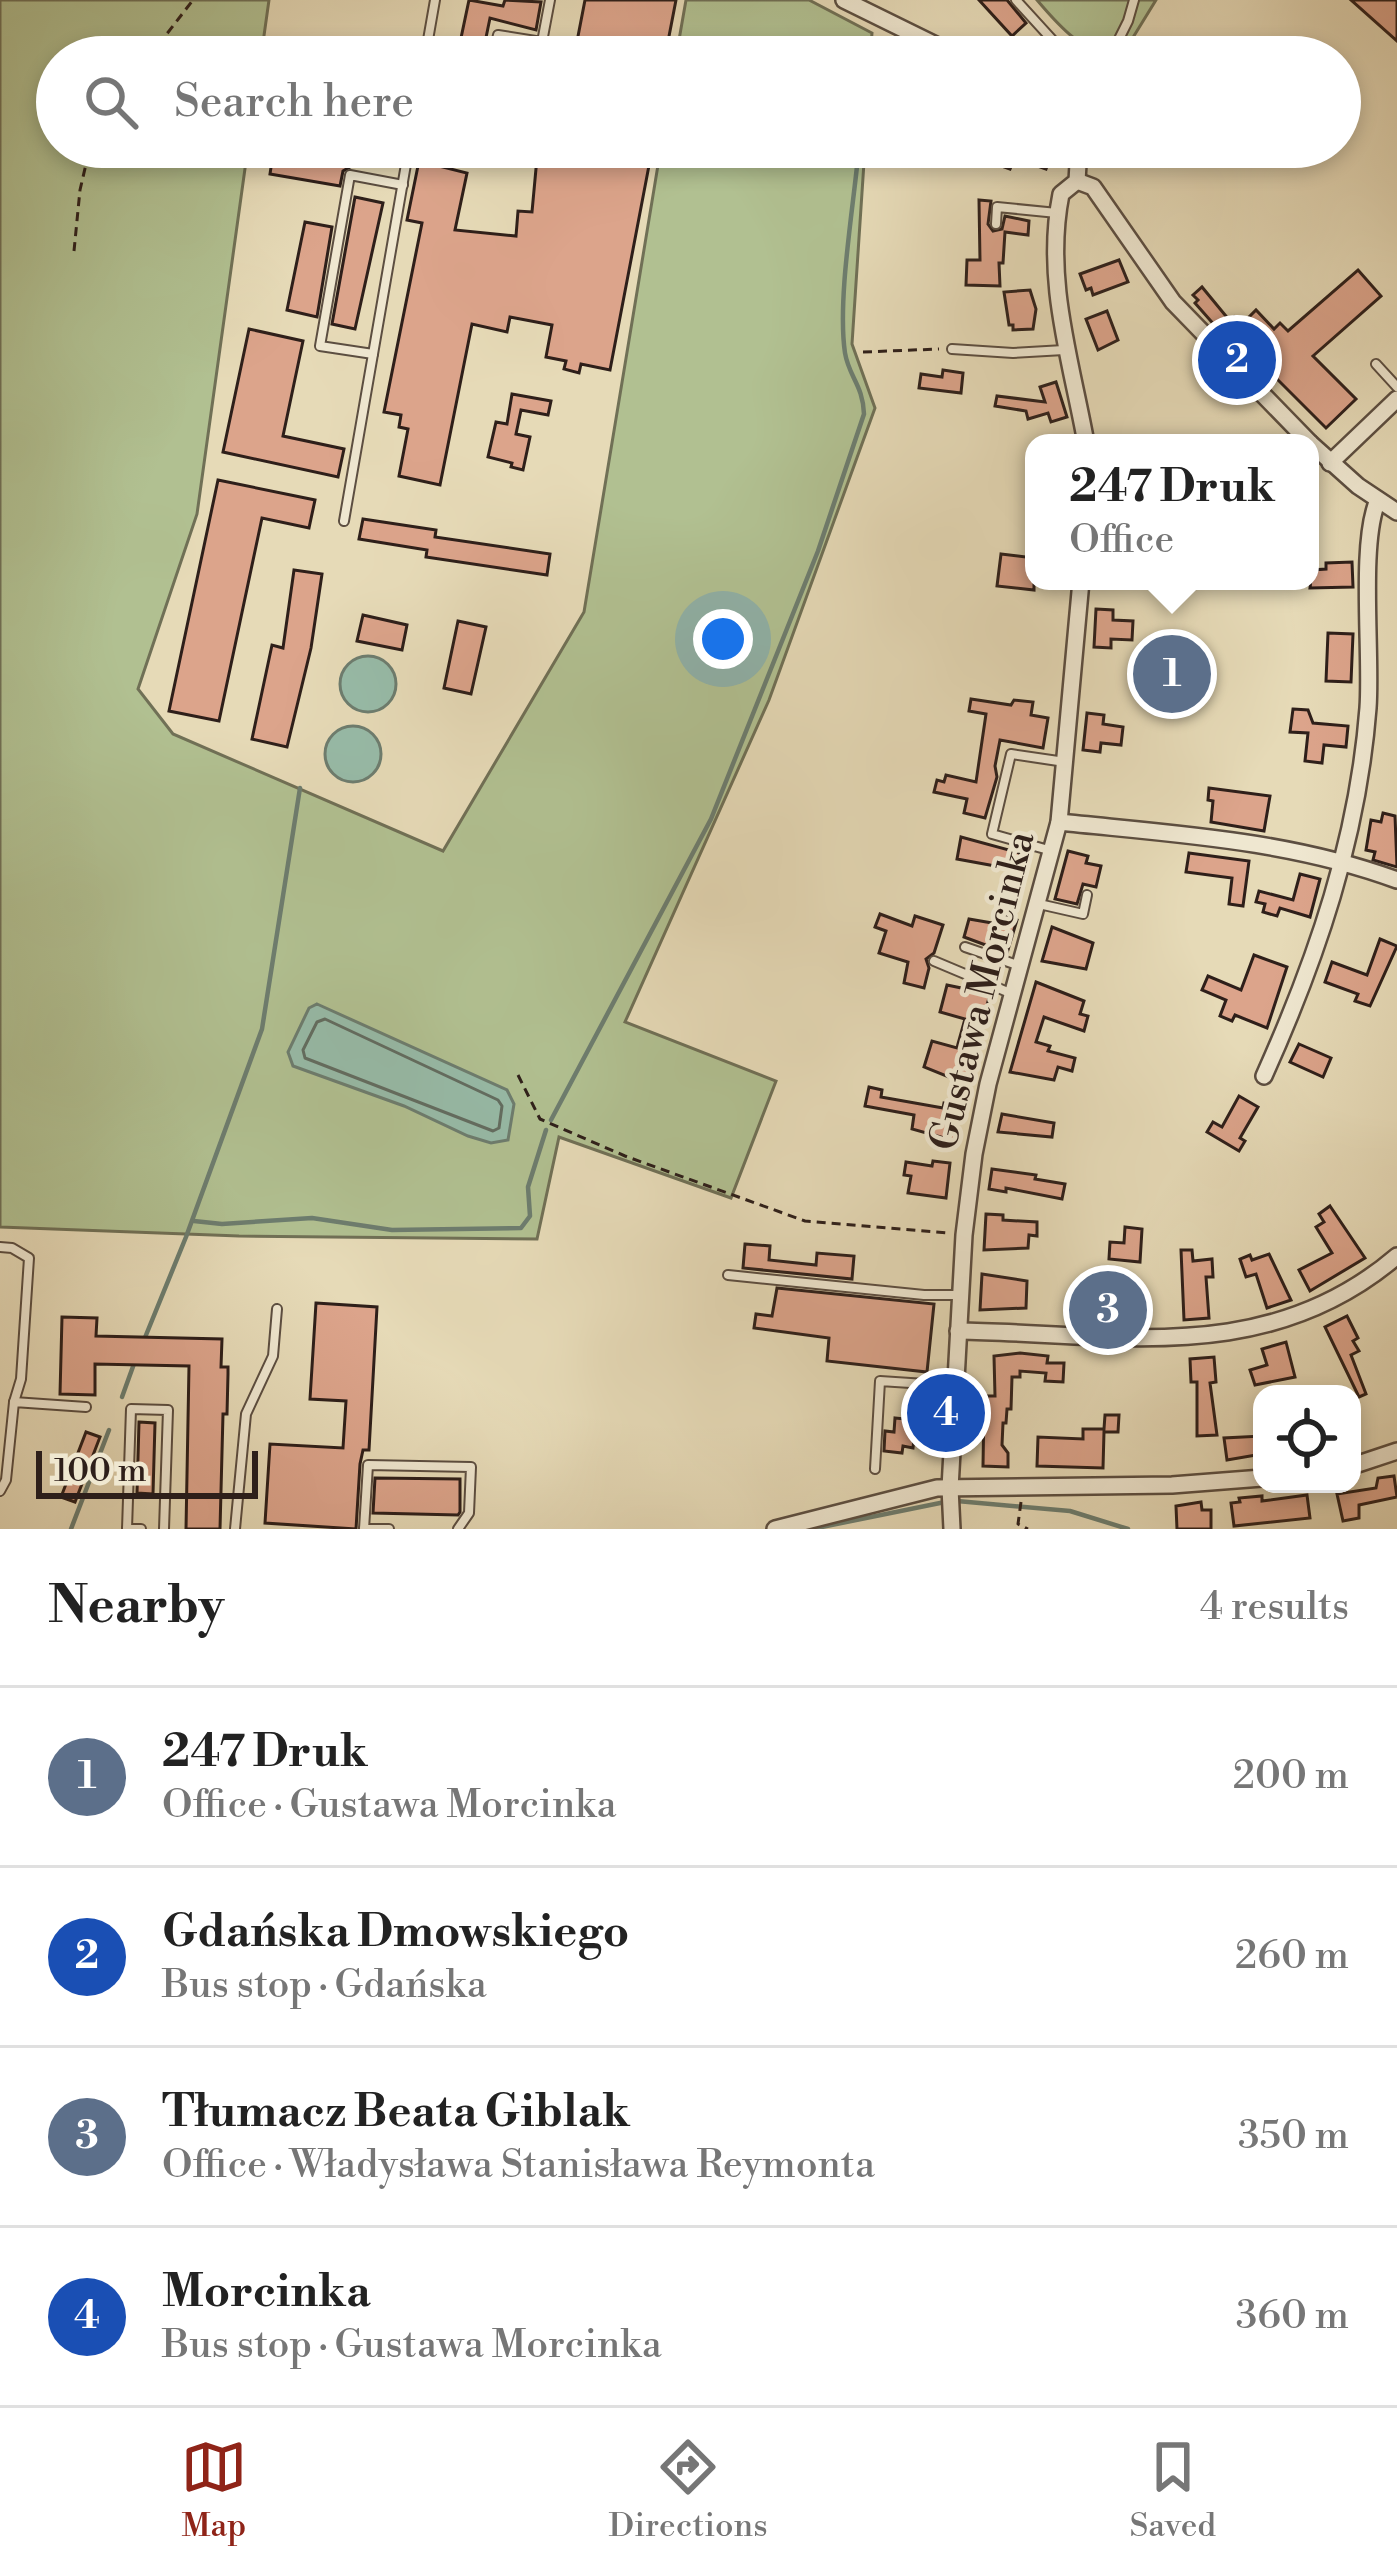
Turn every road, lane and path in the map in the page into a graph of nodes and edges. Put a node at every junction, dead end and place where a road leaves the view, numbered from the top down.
1 (193, 0) edge
2 (435, 0) edge
3 (550, 0) edge
4 (844, 0) edge
5 (1016, 0) edge
6 (1134, 0) edge
7 (165, 36) edge
8 (429, 36) edge
9 (543, 36) edge
10 (917, 36) edge
11 (1049, 36) edge
12 (1119, 36) edge
13 (85, 168) edge
14 (406, 168) edge
15 (1078, 168) edge
16 (1077, 181) junction
17 (403, 184) junction
18 (1057, 213) junction
19 (996, 224) dead end
20 (74, 251) dead end
21 (952, 349) joint
22 (1065, 350) junction
23 (863, 352) dead end
24 (373, 354) junction
25 (1376, 364) dead end
26 (1397, 387) edge
27 (1397, 399) edge
28 (1084, 434) edge
29 (1301, 434) edge
30 (1319, 452) edge
31 (1330, 463) junction
32 (1378, 500) junction
33 (1397, 512) edge
34 (344, 521) dead end
35 (1080, 590) edge
36 (1066, 763) junction
37 (1059, 822) junction
38 (1052, 851) junction
39 (1344, 861) junction
40 (1397, 880) edge
41 (1087, 896) dead end
42 (1037, 904) junction
43 (965, 947) dead end
44 (934, 961) dead end
45 (1020, 966) junction
46 (1012, 994) junction
47 (518, 1075) dead end
48 (1264, 1076) dead end
49 (964, 1235) junction
50 (0, 1247) edge
51 (1397, 1256) edge
52 (728, 1275) dead end
53 (960, 1295) junction
54 (277, 1309) dead end
55 (958, 1331) junction
56 (956, 1386) junction
57 (14, 1402) junction
58 (86, 1407) dead end
59 (1397, 1451) edge
60 (1361, 1463) edge
61 (875, 1469) dead end
62 (1253, 1479) edge
63 (0, 1491) edge
64 (950, 1497) junction
65 (1021, 1502) dead end
66 (127, 1529) edge
67 (141, 1529) edge
68 (164, 1529) edge
69 (235, 1529) edge
70 (364, 1529) edge
71 (389, 1529) edge
72 (458, 1529) edge
73 (775, 1529) edge
74 (952, 1529) edge
75 (1028, 1529) edge

1 - 7 path
2 - 8 lane
3 - 9 lane
4 - 10 street
5 - 11 lane
6 - 12 lane
13 - 20 path
14 - 17 lane
15 - 16 street
16 - 18 street
16 - 29 street
17 - 24 lane
17 - 24 lane
18 - 19 lane
18 - 22 street
21 - 22 lane
21 - 23 path
22 - 28 street
24 - 34 lane
25 - 26 lane
27 - 31 street
30 - 31 street
31 - 32 street
32 - 33 street
32 - 39 street
35 - 36 street, Gustawa Morcinka
36 - 37 street, Gustawa Morcinka
36 - 38 lane
37 - 38 street, Gustawa Morcinka
37 - 39 street
38 - 42 street, Gustawa Morcinka
39 - 40 street
39 - 48 street
41 - 42 lane
42 - 45 street, Gustawa Morcinka
43 - 45 lane
44 - 46 lane
45 - 46 street, Gustawa Morcinka
46 - 49 street, Gustawa Morcinka
47 - 49 path
49 - 53 street, Gustawa Morcinka
50 - 57 lane
51 - 55 street
52 - 53 lane
53 - 55 street, Gustawa Morcinka
54 - 69 lane
55 - 56 street, Gustawa Morcinka
56 - 61 lane
56 - 64 street, Gustawa Morcinka
57 - 58 lane
57 - 63 lane
59 - 60 street
62 - 64 street
64 - 73 street
64 - 74 street, Gustawa Morcinka
65 - 75 path
66 - 67 lane
66 - 68 lane
70 - 71 lane
70 - 72 lane

